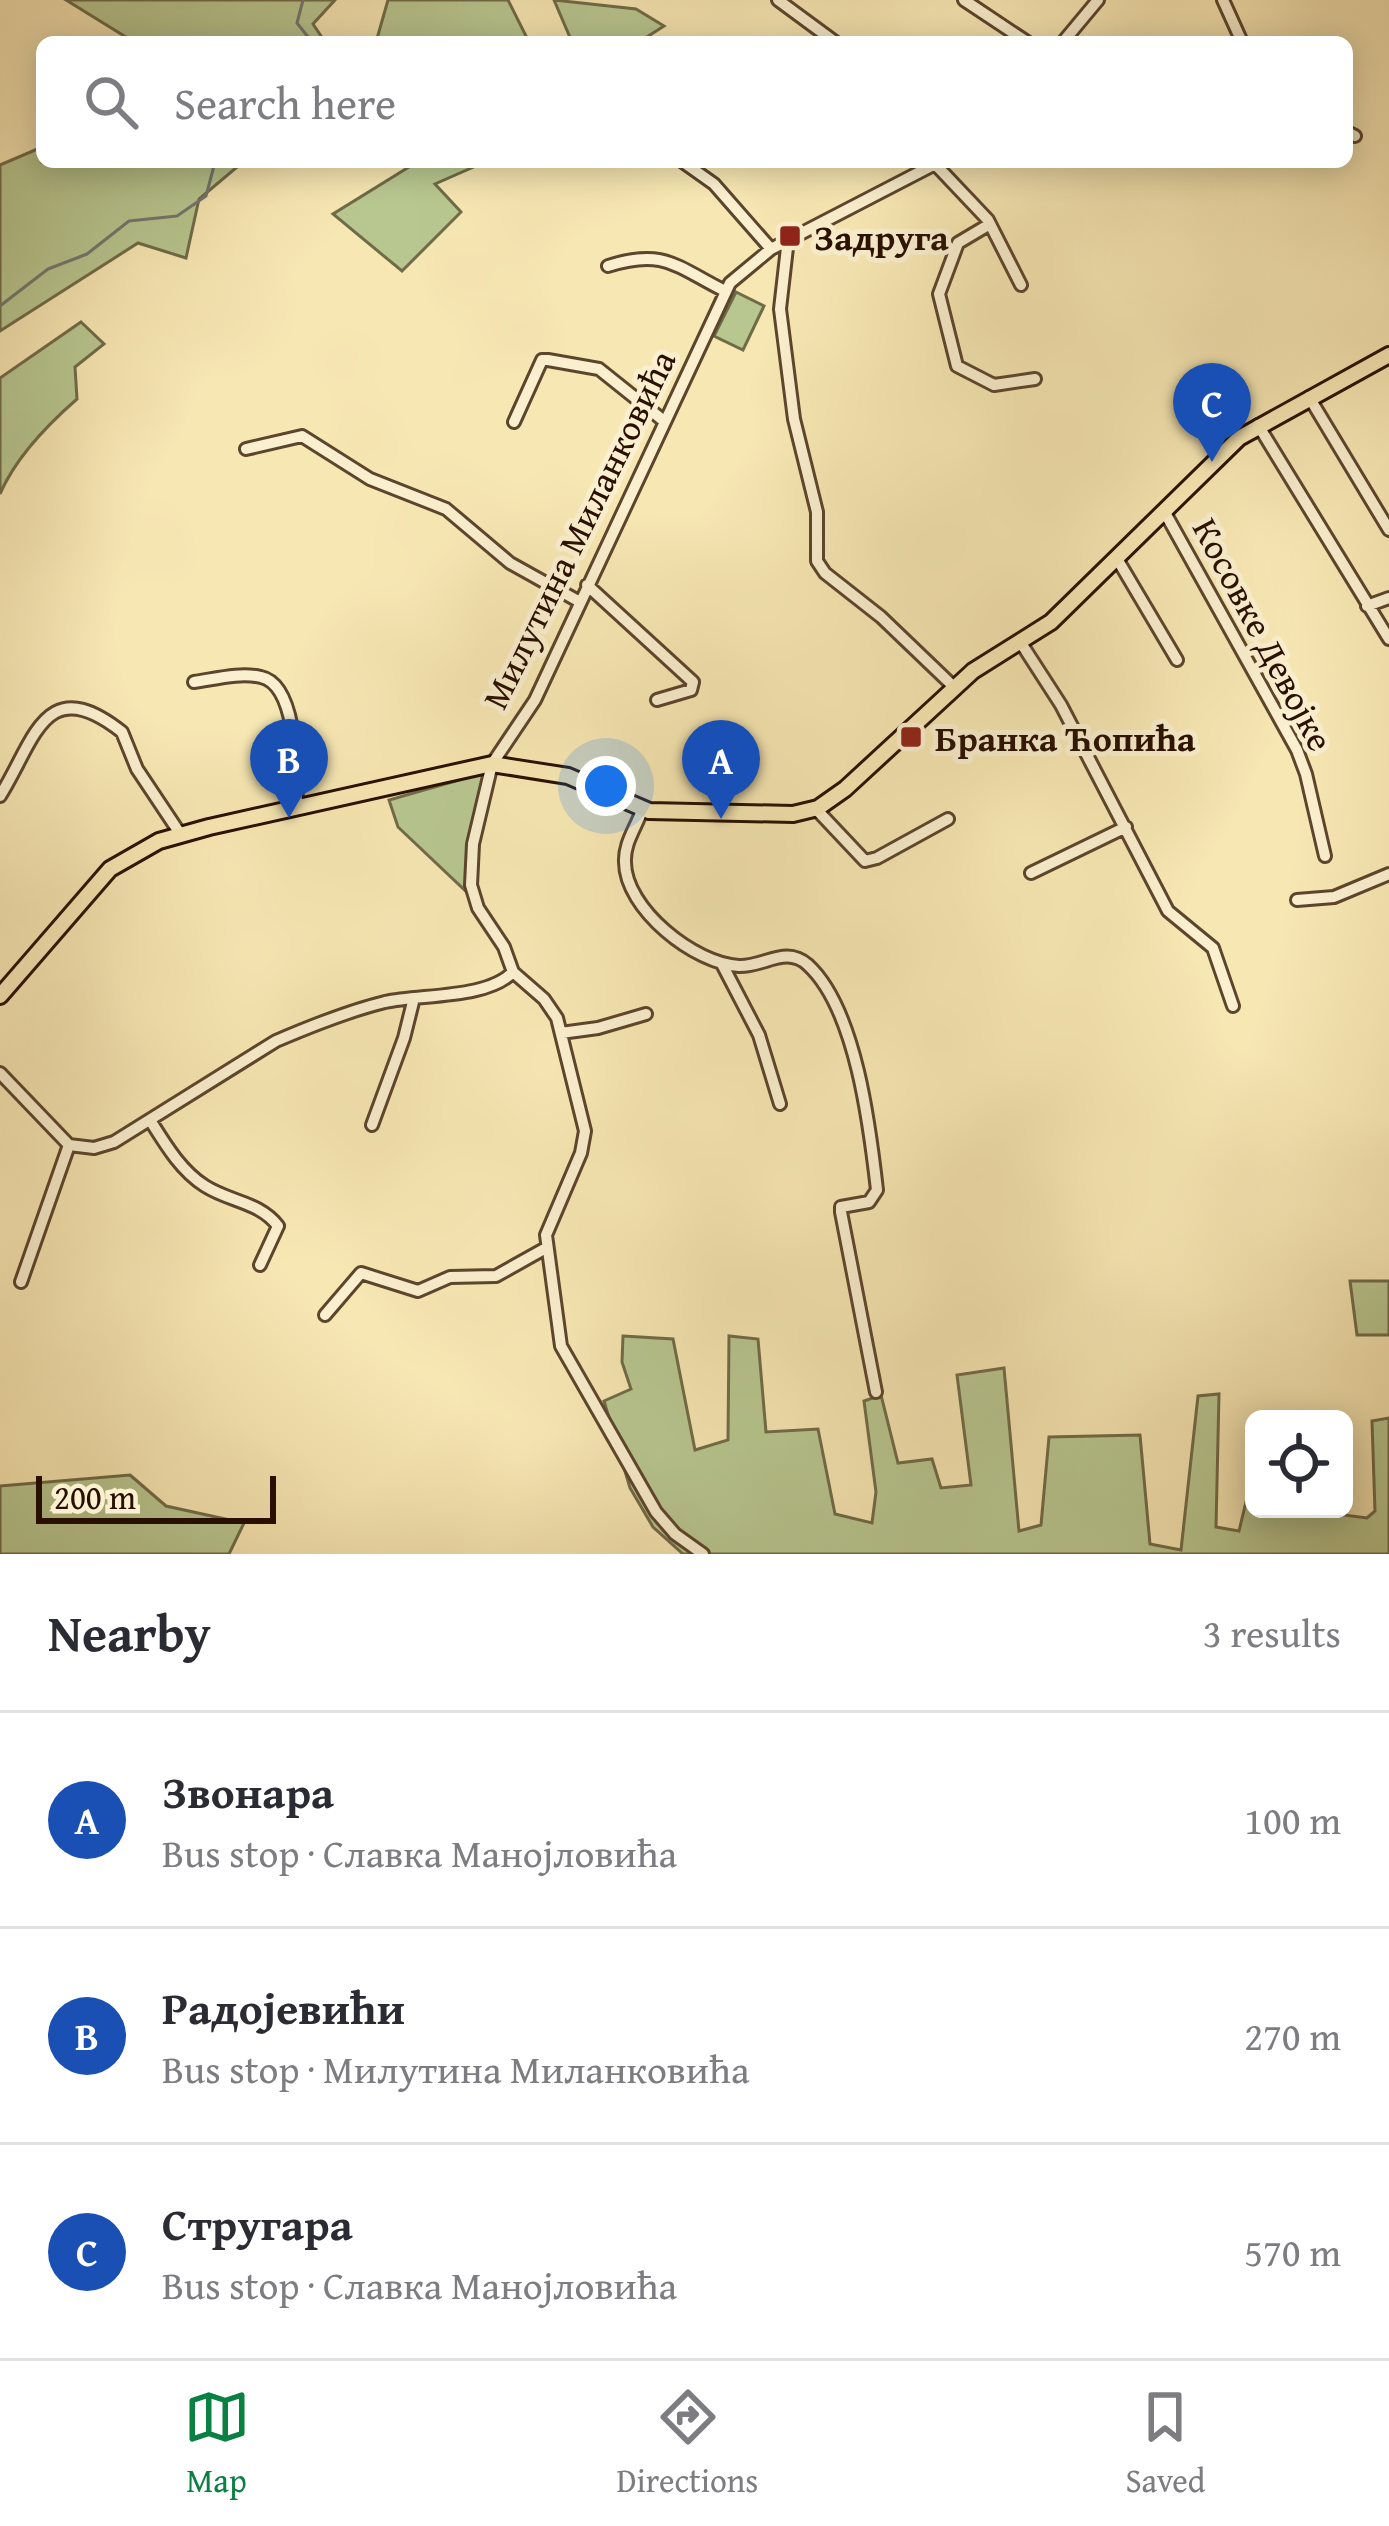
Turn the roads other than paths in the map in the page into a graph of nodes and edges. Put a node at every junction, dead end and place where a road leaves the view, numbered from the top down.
1 (778, 0) edge
2 (964, 0) edge
3 (1098, 0) edge
4 (1223, 0) edge
5 (828, 36) edge
6 (1018, 36) edge
7 (1069, 36) edge
8 (1239, 36) edge
9 (691, 168) edge
10 (927, 168) edge
11 (942, 168) edge
12 (990, 224) junction
13 (788, 239) junction
14 (771, 249) junction
15 (608, 266) dead end
16 (1021, 285) dead end
17 (725, 291) junction
18 (1389, 355) edge
19 (1035, 379) dead end
20 (1309, 397) junction
21 (664, 421) junction
22 (514, 422) dead end
23 (1258, 425) junction
24 (246, 449) dead end
25 (1164, 511) junction
26 (1389, 530) edge
27 (1116, 557) junction
28 (587, 585) junction
29 (1389, 598) edge
30 (580, 602) junction
31 (1367, 606) junction
32 (1389, 639) edge
33 (1021, 643) junction
34 (1177, 660) dead end
35 (194, 682) dead end
36 (954, 688) junction
37 (657, 700) dead end
38 (492, 764) junction
39 (0, 796) edge
40 (297, 809) junction
41 (816, 809) junction
42 (643, 811) junction
43 (948, 818) dead end
44 (1126, 827) junction
45 (181, 835) junction
46 (1325, 856) dead end
47 (1031, 874) dead end
48 (1389, 874) edge
49 (1297, 900) dead end
50 (722, 964) junction
51 (513, 972) junction
52 (0, 996) edge
53 (414, 998) junction
54 (1233, 1006) dead end
55 (646, 1014) dead end
56 (561, 1033) junction
57 (0, 1072) edge
58 (780, 1105) dead end
59 (150, 1120) junction
60 (372, 1124) dead end
61 (69, 1145) junction
62 (546, 1248) junction
63 (260, 1265) dead end
64 (21, 1282) dead end
65 (325, 1315) dead end
66 (876, 1392) dead end
67 (703, 1554) edge

1 - 5 street
2 - 6 street
3 - 7 street
4 - 8 street
9 - 14 street
10 - 13 street, Милутина Миланковића
11 - 12 street
12 - 16 street
12 - 19 street
13 - 14 street, Милутина Миланковића
13 - 36 street
14 - 17 street, Милутина Миланковића
15 - 17 street
17 - 21 street, Милутина Миланковића
18 - 20 main road
20 - 23 main road
20 - 26 street
21 - 22 street
21 - 28 street, Милутина Миланковића
23 - 25 main road
23 - 31 street
24 - 30 street
25 - 27 main road
25 - 46 street, Косовке Девојке
27 - 33 main road
27 - 34 street
28 - 30 street, Милутина Миланковића
28 - 37 street
29 - 31 street
30 - 38 street, Милутина Миланковића
31 - 32 street
33 - 36 main road
33 - 44 street
35 - 40 street
36 - 41 main road
38 - 40 main road, Милутина Миланковића
38 - 42 main road
38 - 51 street
39 - 45 street
40 - 45 main road, Милутина Миланковића
41 - 42 main road
41 - 43 street
42 - 50 street
44 - 47 street
44 - 54 street
45 - 52 main road, Милутина Миланковића
48 - 49 street
50 - 58 street
50 - 66 street
51 - 53 street
51 - 56 street
53 - 59 street
53 - 60 street
55 - 56 street
56 - 62 street
57 - 61 street
59 - 61 street
59 - 63 street
61 - 64 street
62 - 65 street
62 - 67 street

